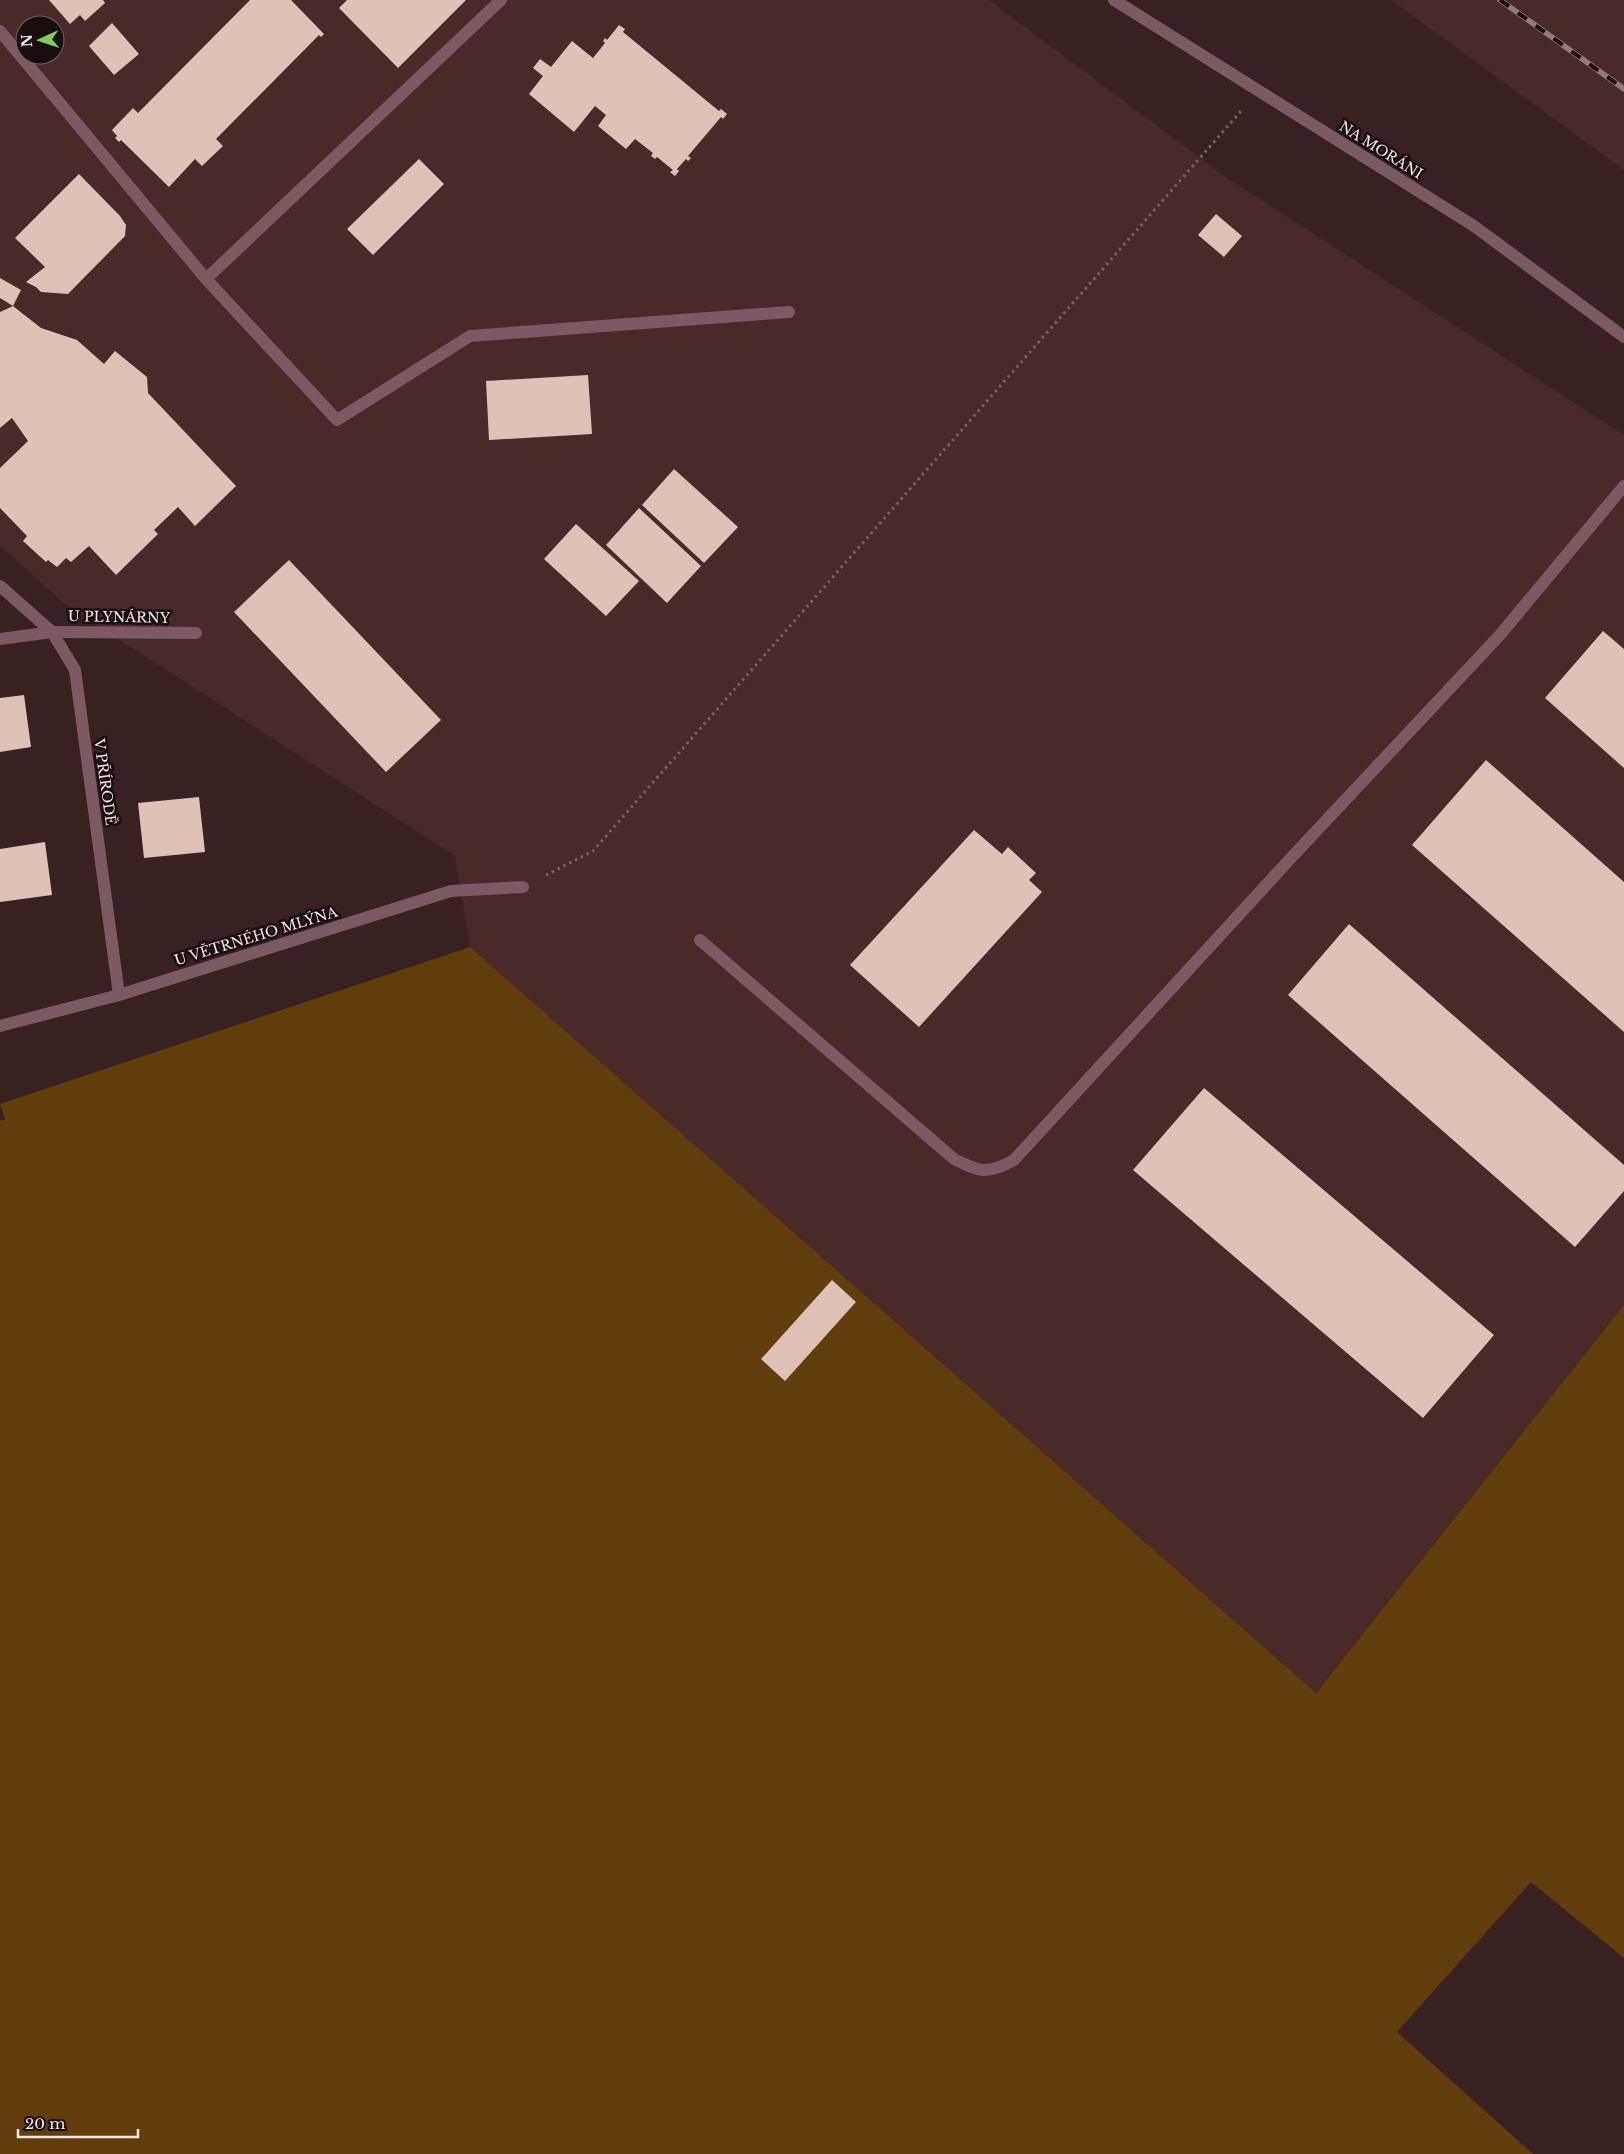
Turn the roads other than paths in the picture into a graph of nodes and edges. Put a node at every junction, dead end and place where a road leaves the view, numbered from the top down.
1 (501, 0) edge
2 (1114, 0) edge
3 (0, 31) edge
4 (206, 279) junction
5 (789, 312) dead end
6 (1624, 337) edge
7 (1624, 486) edge
8 (0, 586) edge
9 (52, 632) junction
10 (196, 633) dead end
11 (0, 639) edge
12 (523, 887) road end
13 (700, 940) dead end
14 (119, 995) junction
15 (0, 1026) edge

1 - 4 street
2 - 6 street, NA MORÁNI
3 - 4 street
4 - 5 street
7 - 13 street
8 - 9 street, U PLYNÁRNY
9 - 10 street, U PLYNÁRNY
9 - 11 street
9 - 14 street, V PŘÍRODĚ
12 - 14 street, U VĚTRNÉHO MLÝNA
14 - 15 street, U VĚTRNÉHO MLÝNA

